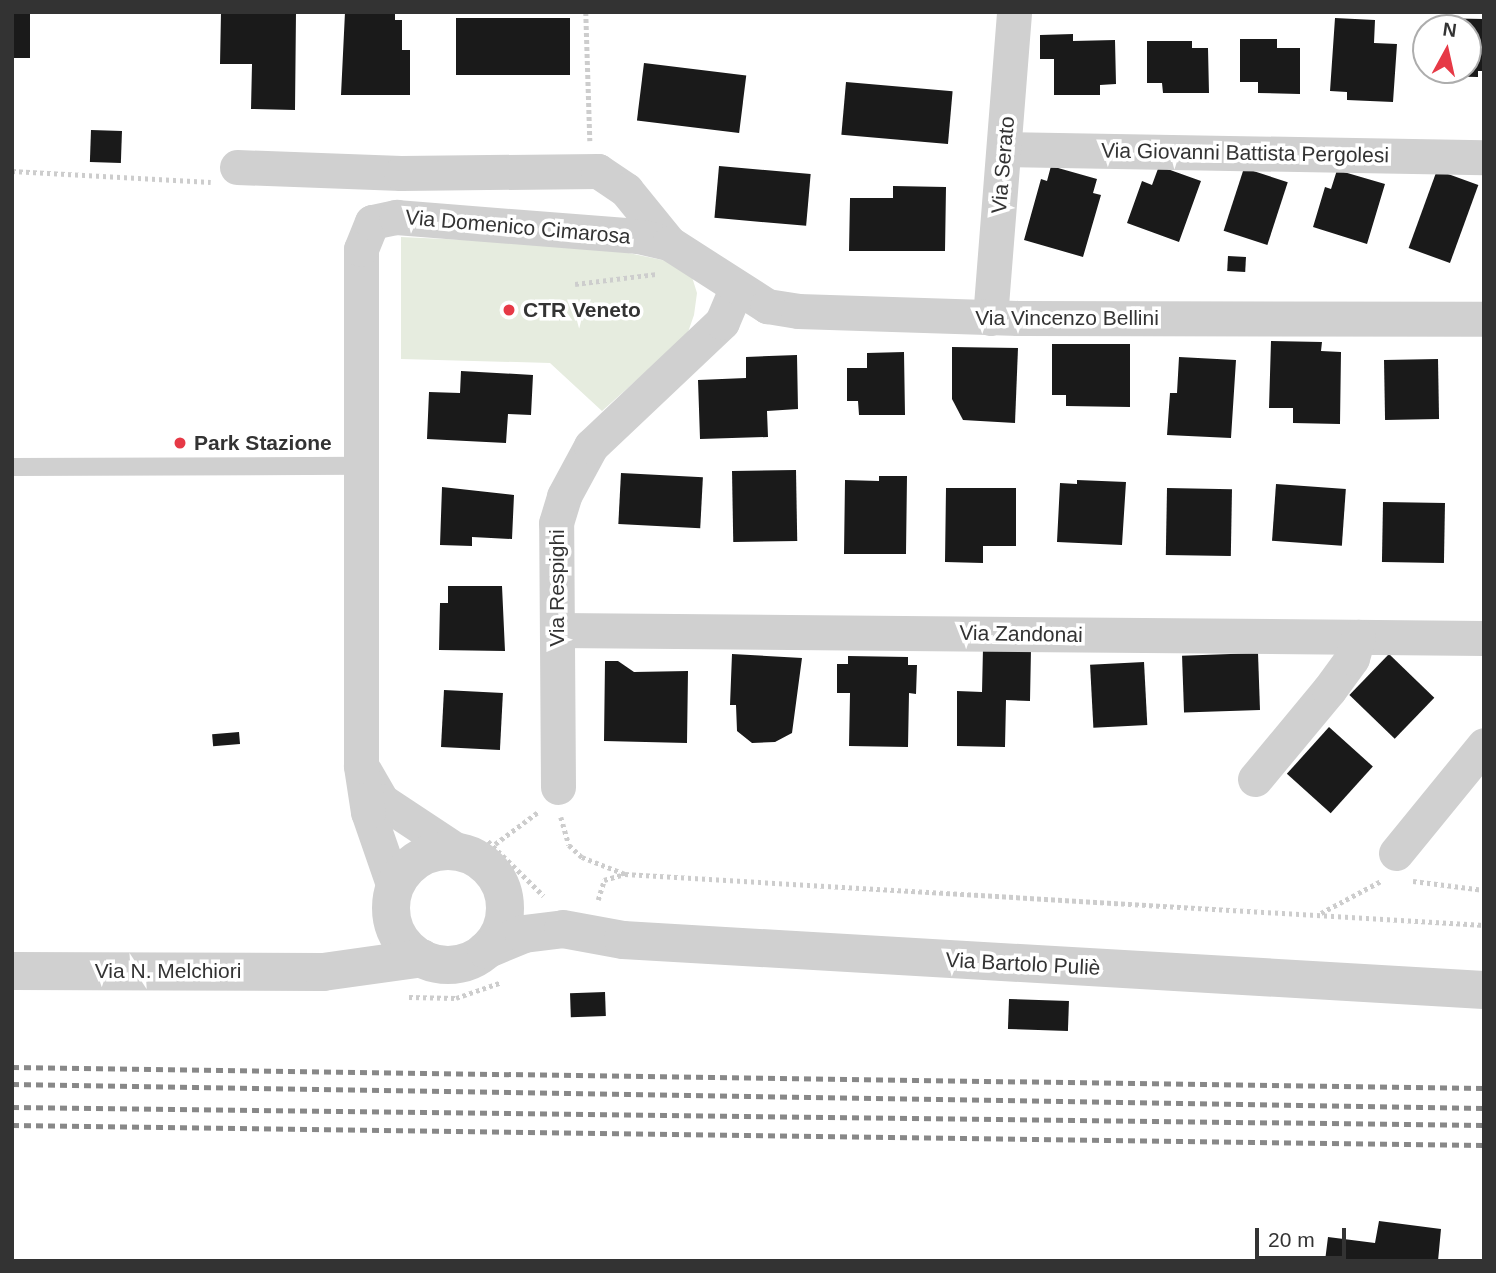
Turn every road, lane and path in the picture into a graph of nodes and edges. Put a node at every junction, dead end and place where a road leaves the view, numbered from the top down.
1 (586, 12) edge
2 (1014, 12) edge
3 (590, 147) dead end
4 (1006, 149) junction
5 (1484, 157) edge
6 (12, 171) edge
7 (226, 175) joint
8 (673, 245) junction
9 (575, 284) dead end
10 (737, 289) junction
11 (989, 317) junction
12 (1484, 319) edge
13 (360, 466) junction
14 (12, 467) edge
15 (558, 630) junction
16 (1358, 637) junction
17 (1484, 638) edge
18 (1484, 745) edge
19 (361, 766) junction
20 (1255, 779) dead end
21 (559, 790) junction
22 (477, 848) junction
23 (1395, 864) junction
24 (625, 874) junction
25 (500, 885) junction
26 (1484, 890) edge
27 (392, 902) junction
28 (1321, 914) junction
29 (579, 921) junction
30 (1484, 925) edge
31 (486, 950) junction
32 (422, 958) junction
33 (12, 971) edge
34 (323, 972) junction
35 (1484, 990) edge

1 - 3 path
2 - 4 street, Via Serato
4 - 5 street, Via Giovanni Battista Pergolesi
4 - 11 street, Via Serato
6 - 7 path
7 - 8 street
8 - 9 path
8 - 10 street, Via Vincenzo Bellini
8 - 13 street, Via Domenico Cimarosa
10 - 11 street, Via Vincenzo Bellini
10 - 15 street, Via Respighi
11 - 12 street, Via Vincenzo Bellini
13 - 14 lane
13 - 19 street, Via Domenico Cimarosa
15 - 16 street, Via Zandonai
15 - 21 street, Via Respighi
16 - 17 street, Via Zandonai
16 - 20 street
18 - 23 street
19 - 22 street
19 - 27 street, Via Domenico Cimarosa
21 - 22 path
21 - 24 path
22 - 25 street
22 - 27 street
23 - 26 path
23 - 28 path
24 - 28 path
24 - 29 path
25 - 29 street, Via Bartolo Puliè
25 - 31 street
27 - 32 street
27 - 34 street
28 - 30 path
29 - 31 street, Via Bartolo Puliè
29 - 35 street, Via Bartolo Puliè
31 - 32 street
32 - 34 street, Via N. Melchiori
33 - 34 street, Via N. Melchiori

